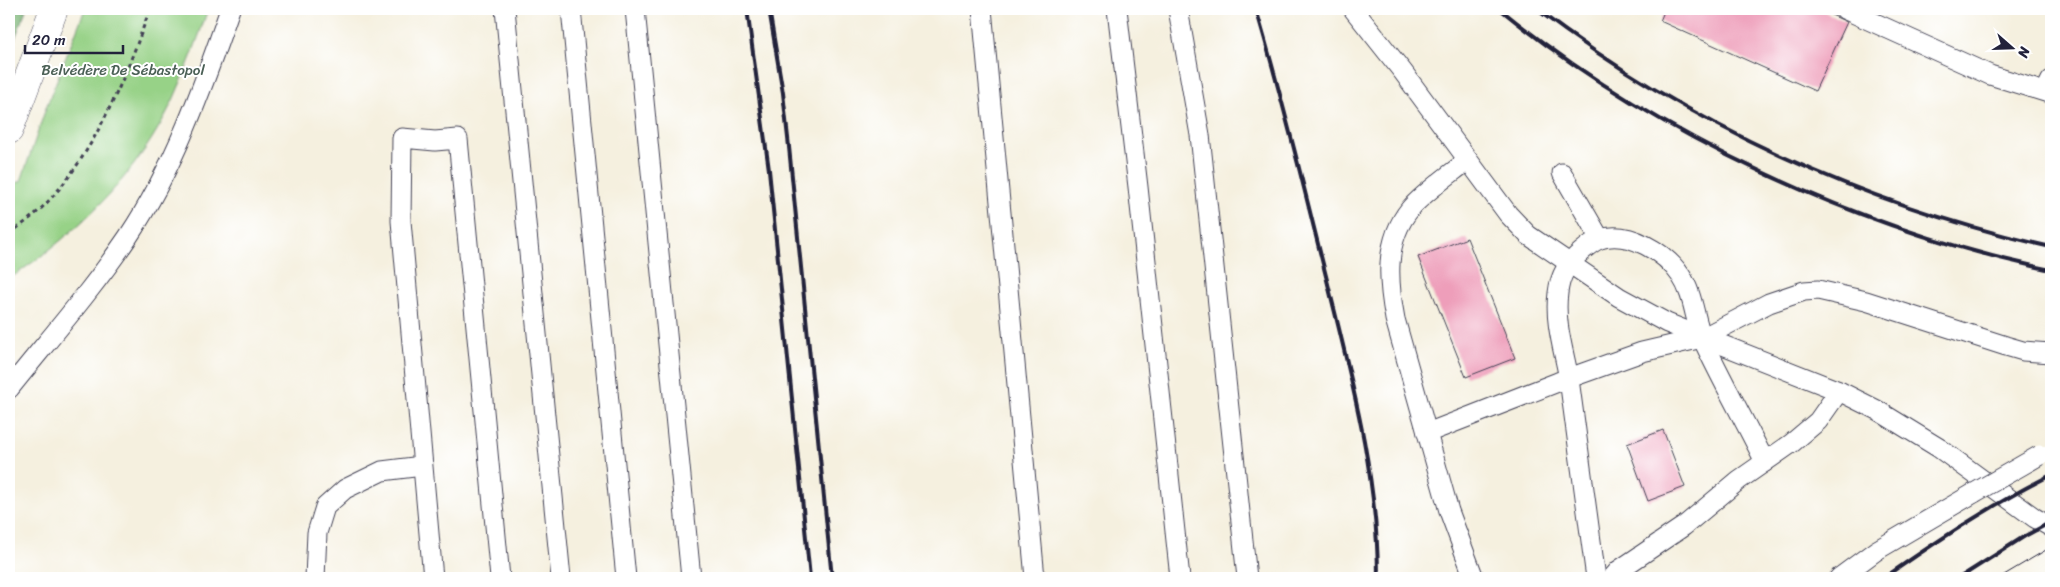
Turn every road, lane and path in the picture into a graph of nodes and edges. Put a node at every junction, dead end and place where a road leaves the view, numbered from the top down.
1 (54, 9) edge
2 (150, 9) edge
3 (230, 9) edge
4 (505, 9) edge
5 (571, 9) edge
6 (635, 9) edge
7 (982, 9) edge
8 (1116, 9) edge
9 (1178, 9) edge
10 (1353, 9) edge
11 (1844, 9) edge
12 (2049, 88) edge
13 (9, 130) edge
14 (1468, 160) junction
15 (1562, 173) dead end
16 (9, 233) edge
17 (1600, 239) junction
18 (1568, 263) junction
19 (1702, 338) junction
20 (2051, 353) edge
21 (1568, 378) junction
22 (9, 389) edge
23 (1839, 391) junction
24 (1427, 433) junction
25 (2046, 452) edge
26 (1765, 462) junction
27 (422, 466) junction
28 (2051, 527) edge
29 (315, 578) edge
30 (433, 578) edge
31 (500, 578) edge
32 (561, 578) edge
33 (626, 578) edge
34 (691, 578) edge
35 (1035, 578) edge
36 (1180, 578) edge
37 (1247, 578) edge
38 (1474, 578) edge
39 (1596, 578) edge
40 (1612, 578) edge
41 (1838, 578) edge

1 - 13 street
2 - 16 path
3 - 22 lane
4 - 32 lane
5 - 33 lane
6 - 34 lane
7 - 35 lane
8 - 36 lane
9 - 37 lane
10 - 14 lane
11 - 12 lane
14 - 18 lane
14 - 24 lane
15 - 17 lane
17 - 18 lane
17 - 19 lane
18 - 19 lane
18 - 21 lane
19 - 20 lane
19 - 21 lane
19 - 23 lane
19 - 26 lane
21 - 24 lane
21 - 39 lane
23 - 26 lane
23 - 28 lane
24 - 38 lane
25 - 41 lane, bridge
26 - 40 lane
27 - 29 lane
27 - 30 lane
27 - 31 lane

